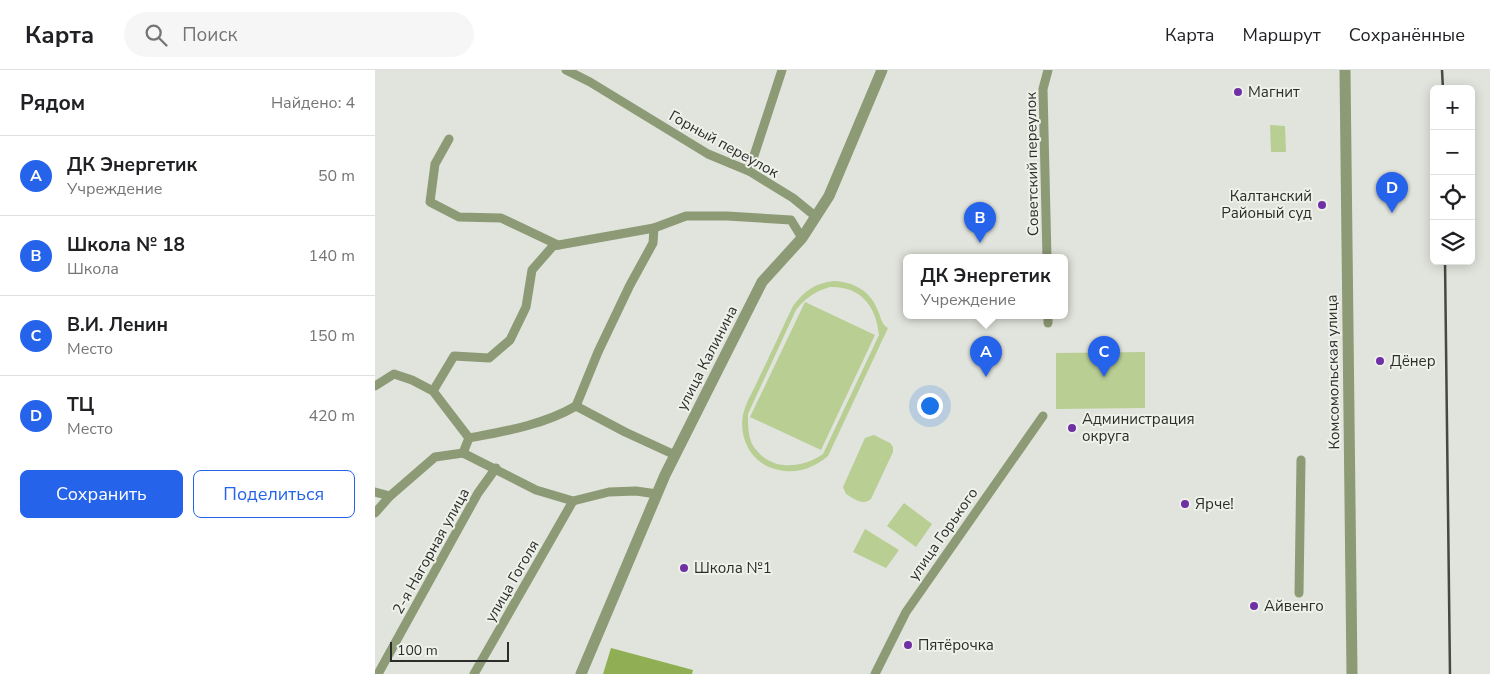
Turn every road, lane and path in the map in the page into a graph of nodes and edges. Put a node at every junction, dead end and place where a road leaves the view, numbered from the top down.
1 (566, 70) edge
2 (782, 70) edge
3 (881, 70) edge
4 (1048, 70) edge
5 (1345, 70) edge
6 (449, 139) dead end
7 (749, 171) junction
8 (815, 216) junction
9 (653, 228) junction
10 (802, 238) junction
11 (558, 245) junction
12 (1047, 254) edge
13 (375, 386) edge
14 (433, 391) junction
15 (576, 406) junction
16 (1043, 416) dead end
17 (469, 438) junction
18 (463, 453) junction
19 (675, 454) junction
20 (1301, 460) dead end
21 (496, 468) junction
22 (375, 492) edge
23 (657, 494) junction
24 (391, 496) junction
25 (573, 501) junction
26 (375, 513) edge
27 (1299, 593) dead end
28 (377, 674) edge
29 (474, 674) edge
30 (581, 674) edge
31 (875, 674) edge
32 (1351, 674) edge

1 - 7 street, Горный переулок
2 - 7 street
3 - 8 street, улица Калинина
4 - 12 street, Советский переулок
5 - 32 street, Комсомольская улица
6 - 11 street
7 - 8 street, Горный переулок
8 - 10 street, улица Калинина
9 - 10 street
9 - 11 street
9 - 15 street
10 - 19 street, улица Калинина
11 - 14 street
13 - 14 street
14 - 17 street
15 - 17 street
15 - 19 street
16 - 31 street, улица Горького
17 - 18 street
18 - 21 street
18 - 24 street
19 - 23 street, улица Калинина
20 - 27 street
21 - 25 street
21 - 28 street, 2-я Нагорная улица
22 - 24 street
23 - 25 street
23 - 30 street, улица Калинина
24 - 26 street
25 - 29 street, улица Гоголя

